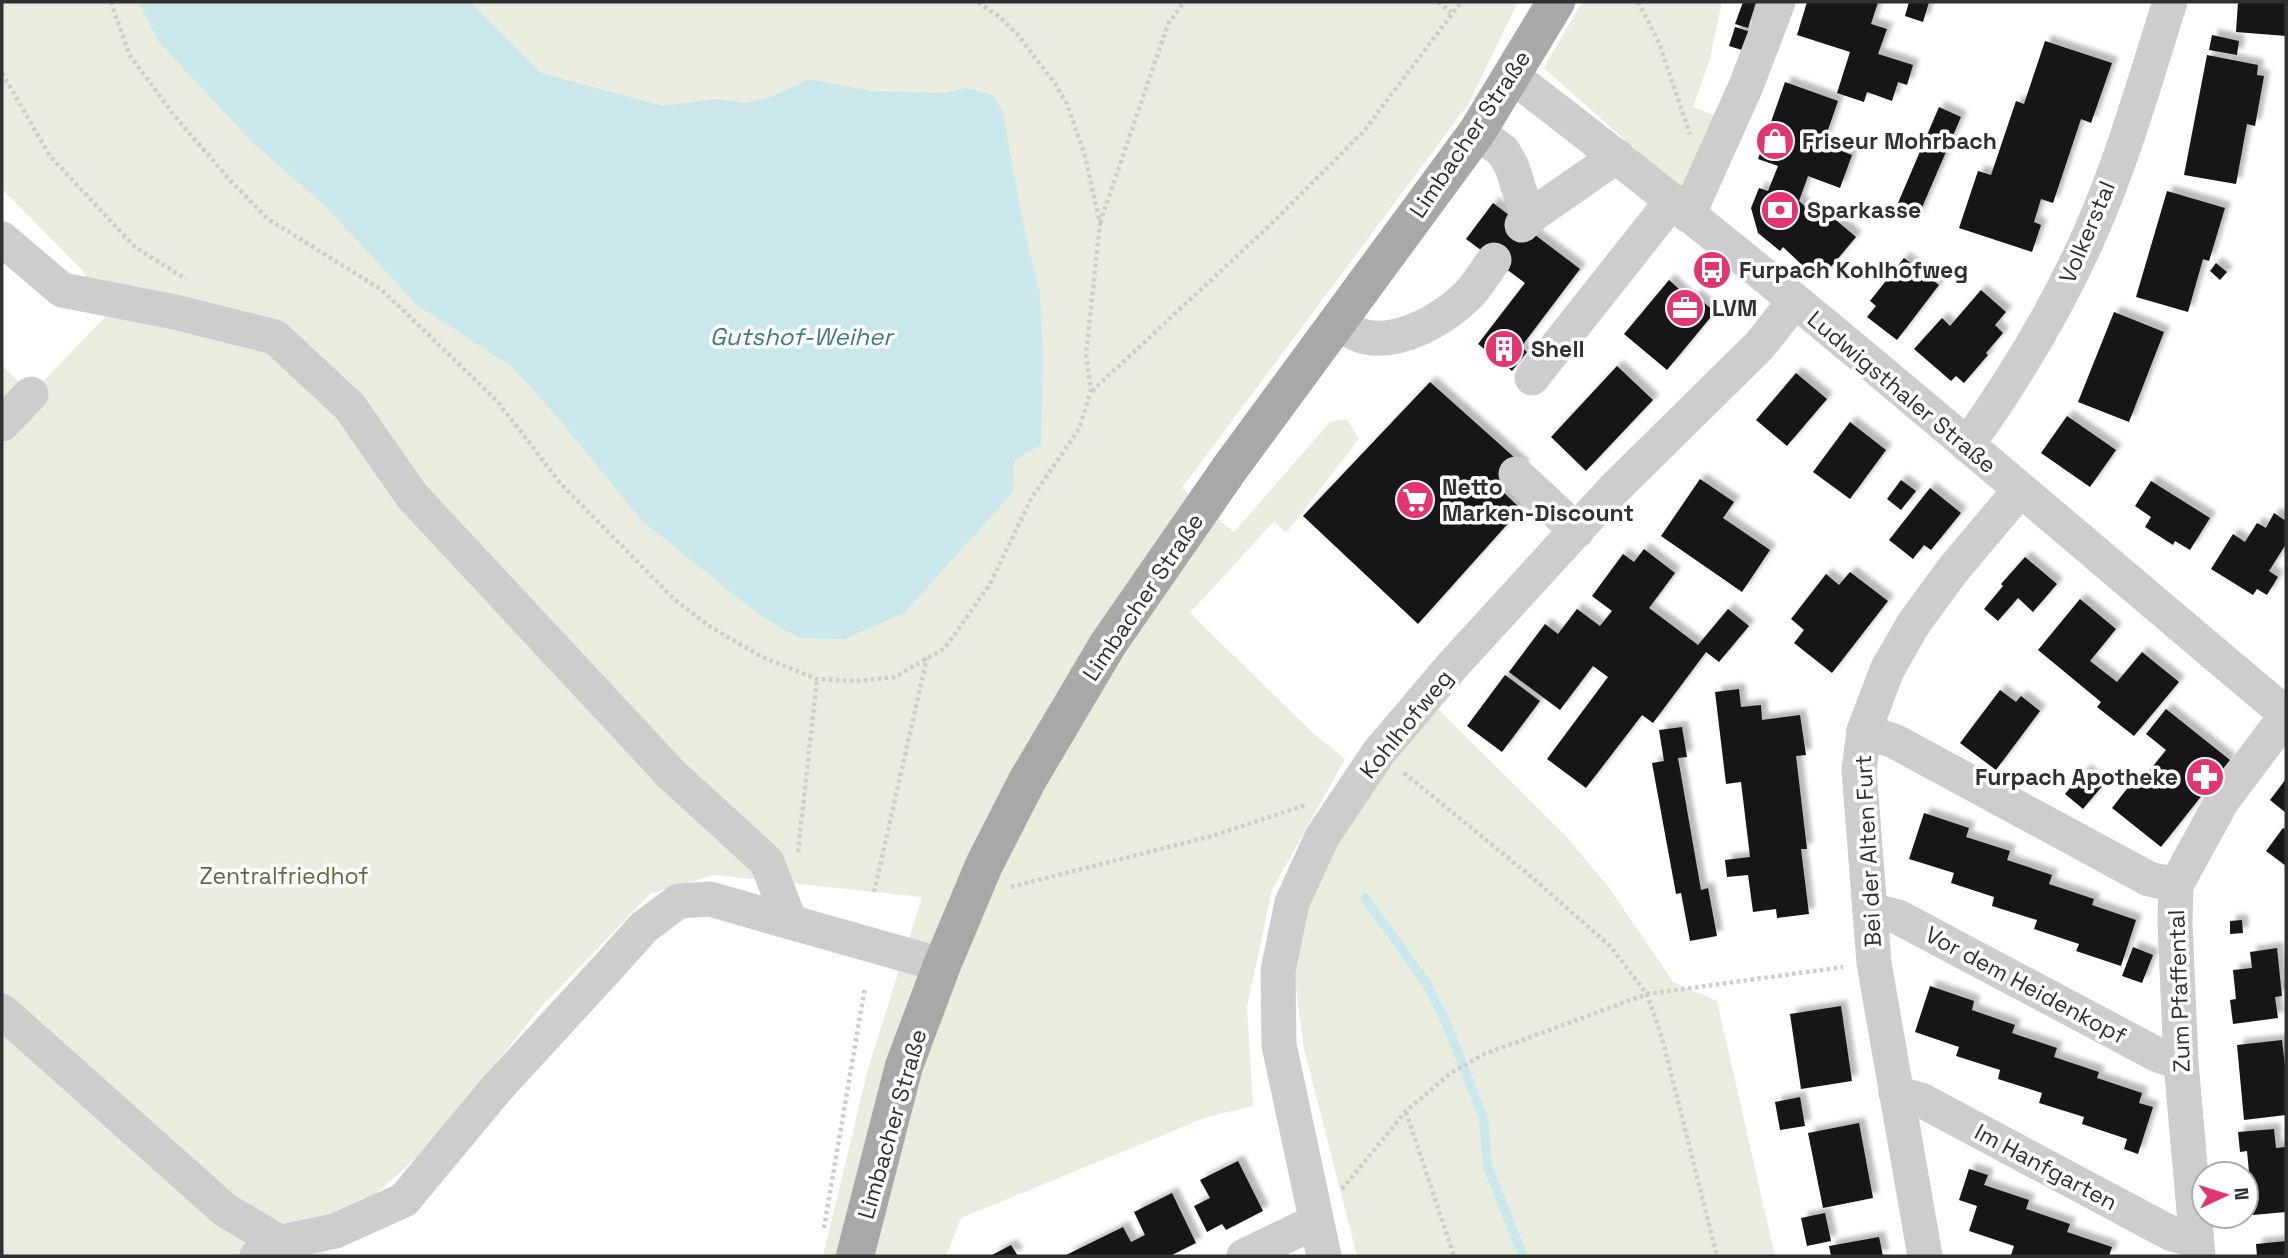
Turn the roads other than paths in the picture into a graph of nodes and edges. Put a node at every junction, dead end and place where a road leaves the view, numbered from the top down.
1 (1556, 2) edge
2 (1779, 2) edge
3 (2170, 2) edge
4 (1512, 76) junction
5 (1476, 132) junction
6 (1617, 156) junction
7 (1680, 208) junction
8 (2, 239) edge
9 (1494, 260) dead end
10 (1794, 302) junction
11 (1337, 322) junction
12 (1532, 378) dead end
13 (31, 394) dead end
14 (2, 424) edge
15 (1967, 445) junction
16 (1516, 474) dead end
17 (2020, 490) junction
18 (1577, 531) junction
19 (2286, 715) edge
20 (1864, 731) junction
21 (2176, 885) junction
22 (1870, 910) junction
23 (790, 922) junction
24 (942, 965) junction
25 (2, 1011) edge
26 (2180, 1063) junction
27 (1896, 1093) junction
28 (1315, 1222) junction
29 (2197, 1249) edge
30 (280, 1252) edge
31 (855, 1256) edge
32 (1244, 1256) edge
33 (1324, 1256) edge
34 (1925, 1256) edge

1 - 4 main road, Limbacher Straße
2 - 7 street
3 - 15 street, Volkerstal
4 - 5 main road, Limbacher Straße
4 - 6 street, Ludwigsthaler Straße
5 - 6 street
5 - 11 main road, Limbacher Straße
6 - 7 street, Ludwigsthaler Straße
7 - 10 street, Ludwigsthaler Straße
7 - 12 street
8 - 23 street
9 - 11 street
10 - 15 street, Ludwigsthaler Straße
10 - 18 street, Kohlhofweg
11 - 24 main road, Limbacher Straße
13 - 14 street
15 - 17 street, Ludwigsthaler Straße
16 - 18 street
17 - 19 street, Ludwigsthaler Straße
17 - 20 street, Bei der Alten Furt
18 - 28 street, Kohlhofweg
19 - 21 street, Zum Pfaffental
20 - 21 street
20 - 22 street, Bei der Alten Furt
21 - 26 street, Zum Pfaffental
22 - 26 street, Vor dem Heidenkopf
22 - 27 street, Bei der Alten Furt
23 - 24 street
23 - 30 street
24 - 31 main road, Limbacher Straße
25 - 30 street
26 - 29 street, Zum Pfaffental
27 - 29 street, Im Hanfgarten
27 - 34 street, Bei der Alten Furt
28 - 32 street
28 - 33 street, Kohlhofweg

